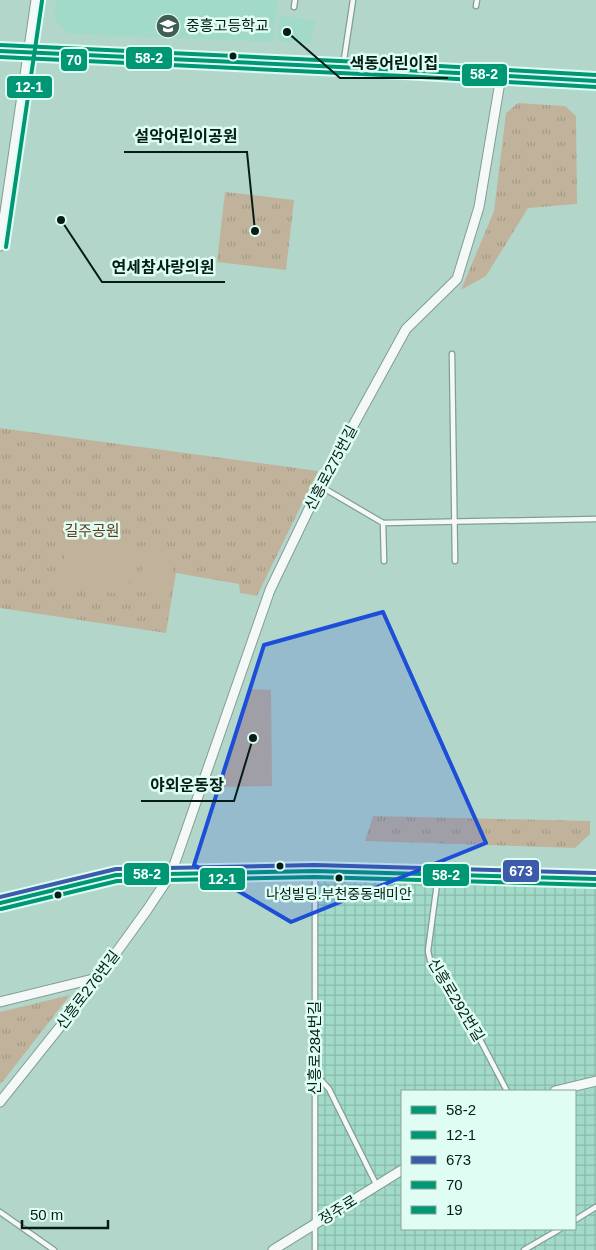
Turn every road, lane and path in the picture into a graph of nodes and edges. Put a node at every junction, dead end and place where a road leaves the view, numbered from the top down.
1 (36, 0) edge
2 (295, 0) edge
3 (353, 0) edge
4 (477, 0) edge
5 (476, 6) dead end
6 (294, 7) dead end
7 (0, 52) edge
8 (28, 53) junction
9 (343, 67) junction
10 (501, 76) junction
11 (596, 81) edge
12 (0, 246) edge
13 (452, 354) dead end
14 (320, 486) junction
15 (596, 519) edge
16 (454, 522) junction
17 (383, 523) junction
18 (384, 561) dead end
19 (455, 562) dead end
20 (315, 871) junction
21 (171, 874) junction
22 (438, 875) junction
23 (596, 879) edge
24 (0, 903) edge
25 (98, 978) junction
26 (0, 1002) edge
27 (314, 1072) junction
28 (596, 1081) edge
29 (506, 1090) edge
30 (559, 1090) edge
31 (0, 1102) edge
32 (401, 1171) edge
33 (377, 1186) junction
34 (596, 1207) edge
35 (0, 1212) edge
36 (576, 1219) edge
37 (314, 1224) junction
38 (558, 1230) edge
39 (54, 1250) edge
40 (273, 1250) edge
41 (314, 1250) edge
42 (524, 1250) edge

1 - 8 street
2 - 6 lane
3 - 9 lane
4 - 5 lane
7 - 8 street
8 - 9 street
8 - 12 street
9 - 10 street
10 - 11 street
10 - 14 street, 신흥로275번길
13 - 16 lane
14 - 17 lane
14 - 21 street, 신흥로275번길
15 - 16 lane
16 - 17 lane
16 - 19 lane
17 - 18 lane
20 - 21 street
20 - 22 street
20 - 27 lane, 신흥로284번길
21 - 24 street
21 - 25 street, 신흥로276번길
22 - 23 street
22 - 29 lane, 신흥로292번길
25 - 26 street
25 - 31 street, 신흥로276번길
27 - 33 lane
27 - 37 lane, 신흥로284번길
28 - 30 street
32 - 33 street, 정주로
33 - 37 street, 정주로
34 - 36 lane
35 - 39 lane
37 - 40 street, 정주로
37 - 41 lane, 신흥로284번길
38 - 42 lane

